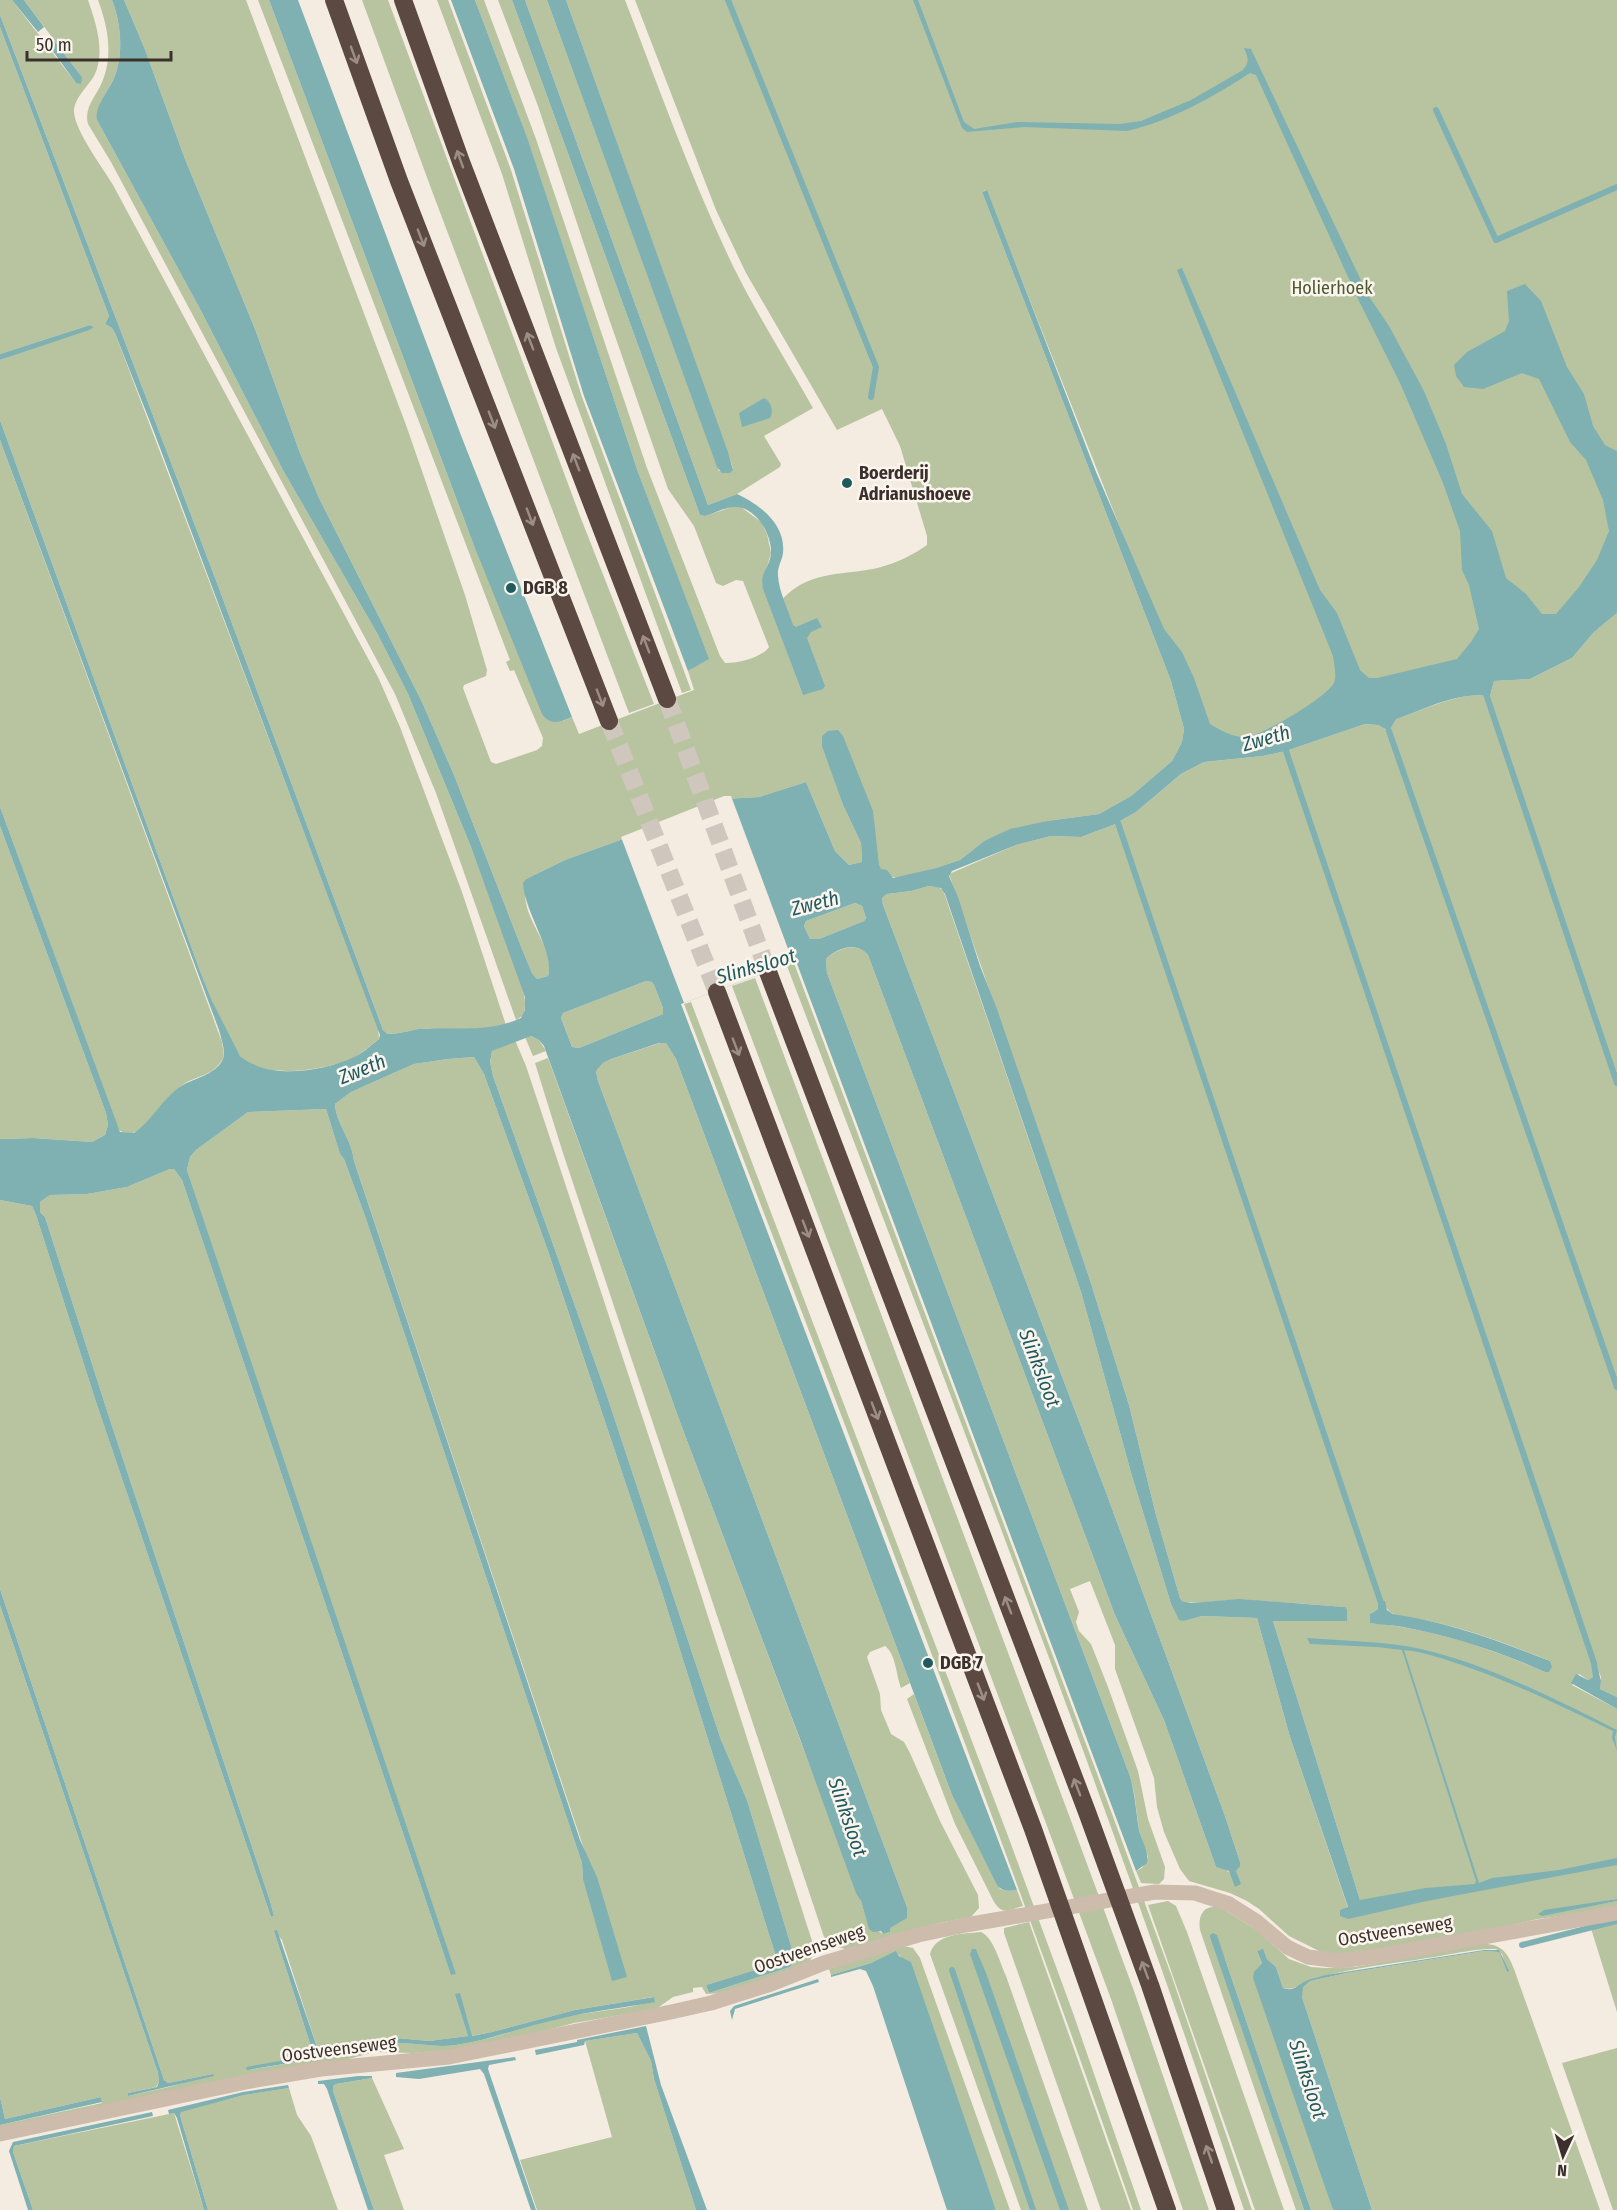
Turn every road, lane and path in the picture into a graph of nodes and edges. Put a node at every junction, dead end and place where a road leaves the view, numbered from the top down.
1 (334, 0) edge
2 (403, 0) edge
3 (667, 699) tunnel mouth
4 (609, 721) tunnel mouth
5 (768, 972) tunnel mouth
6 (717, 992) tunnel mouth
7 (1617, 1913) edge
8 (0, 2134) edge
9 (1167, 2210) edge
10 (1226, 2210) edge

1 -> 4 highway
3 -> 2 highway
10 -> 5 highway
6 -> 9 highway
7 - 8 street, Oostveenseweg

